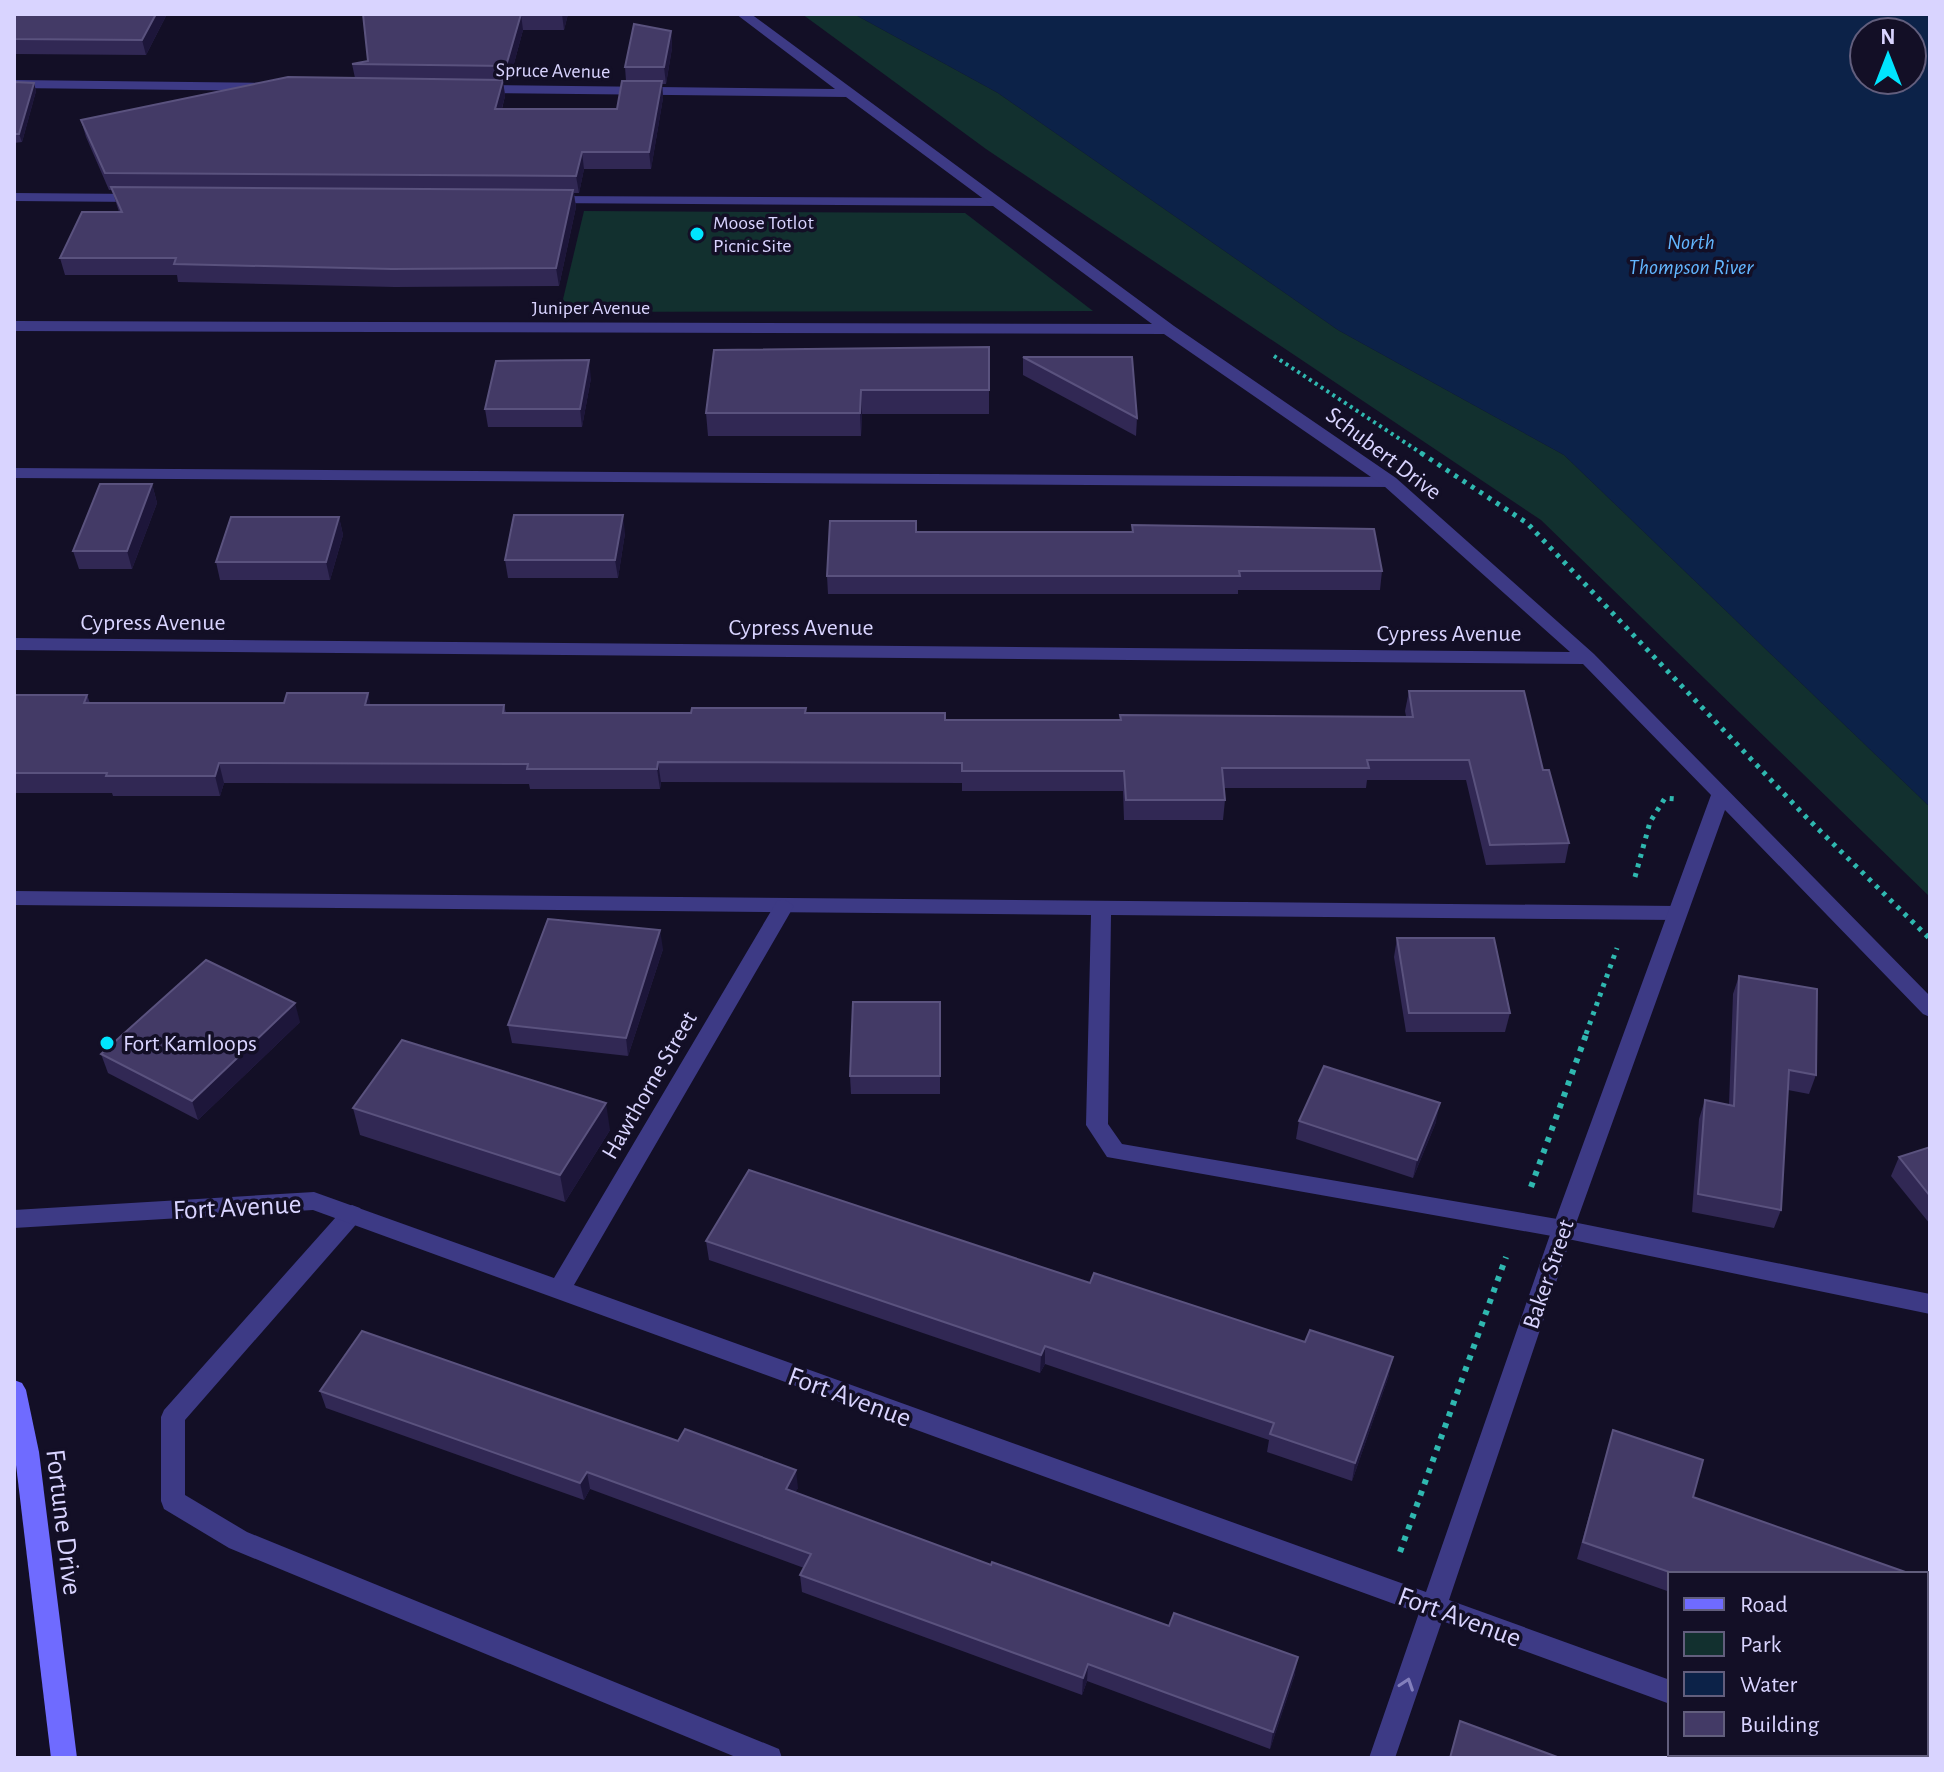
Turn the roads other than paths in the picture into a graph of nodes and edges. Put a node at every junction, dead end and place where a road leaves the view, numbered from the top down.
1 (743, 14) edge
2 (14, 84) edge
3 (283, 87) edge
4 (456, 89) edge
5 (851, 93) junction
6 (14, 197) edge
7 (157, 198) edge
8 (538, 200) edge
9 (998, 202) junction
10 (14, 326) edge
11 (1168, 329) junction
12 (14, 473) edge
13 (1390, 482) junction
14 (14, 644) edge
15 (1588, 658) junction
16 (1721, 793) junction
17 (14, 898) edge
18 (784, 906) junction
19 (1101, 910) junction
20 (1677, 913) junction
21 (1930, 1009) edge
22 (352, 1214) junction
23 (14, 1219) edge
24 (1563, 1229) junction
25 (559, 1290) junction
26 (1930, 1304) edge
27 (14, 1390) edge
28 (1434, 1607) junction
29 (1668, 1691) edge
30 (64, 1758) edge
31 (769, 1758) edge
32 (1382, 1758) edge

1 - 5 street, Schubert Drive
2 - 3 street
4 - 5 street, Spruce Avenue
5 - 9 street, Schubert Drive
6 - 7 street
8 - 9 street
9 - 11 street, Schubert Drive
10 - 11 street, Juniper Avenue
11 - 13 street, Schubert Drive
12 - 13 street
13 - 15 street, Schubert Drive
14 - 15 street, Cypress Avenue
15 - 16 street, Schubert Drive
16 - 20 street, Baker Street
16 - 21 street, Schubert Drive
17 - 18 street
18 - 19 street
18 - 25 street, Hawthorne Street
19 - 20 street
19 - 24 street
20 - 24 street, Baker Street
22 - 23 street, Fort Avenue
22 - 25 street, Fort Avenue
22 - 31 street
24 - 26 street
24 - 28 street, Baker Street
25 - 28 street, Fort Avenue
27 - 30 main road, Fortune Drive
28 - 29 street, Fort Avenue
32 -> 28 street, Baker Street

